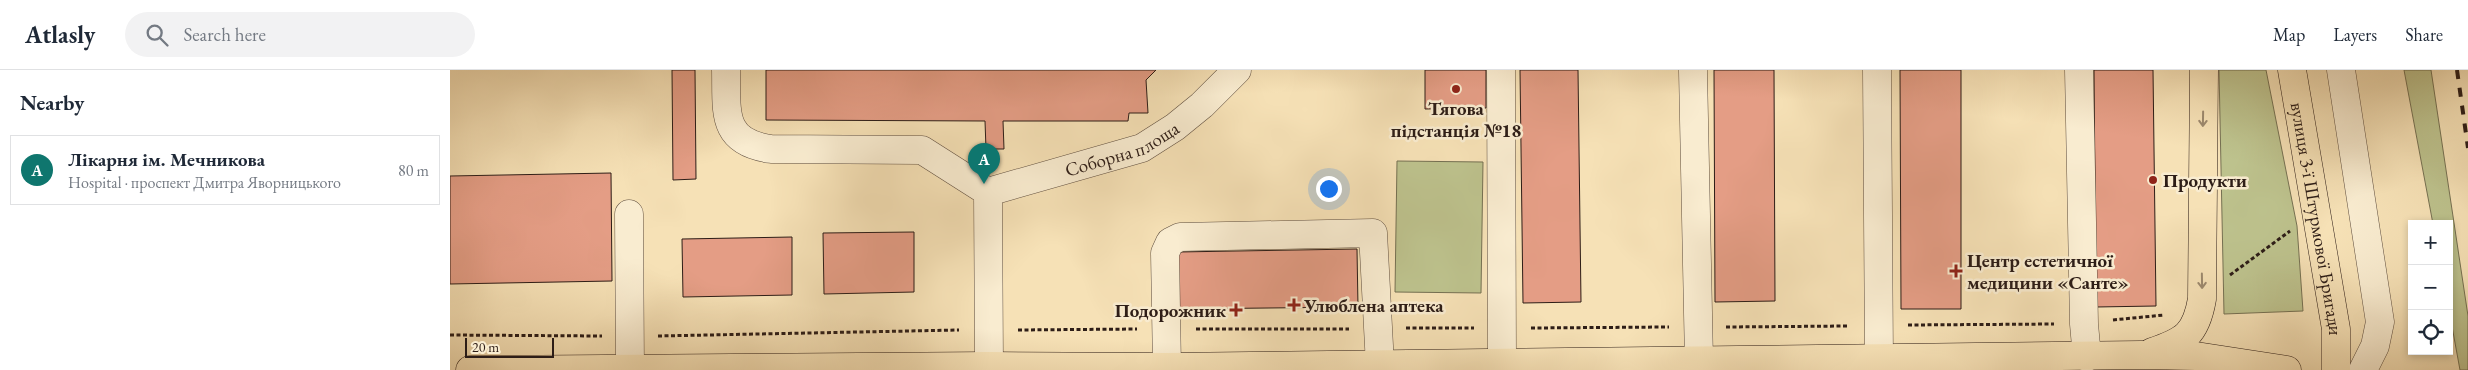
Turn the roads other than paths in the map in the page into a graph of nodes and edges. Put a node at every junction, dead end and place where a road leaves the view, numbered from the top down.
1 (726, 70) edge
2 (1237, 70) edge
3 (1500, 70) edge
4 (1877, 70) edge
5 (2078, 70) edge
6 (2204, 70) edge
7 (2292, 70) edge
8 (2341, 70) edge
9 (1694, 71) edge
10 (988, 192) junction
11 (628, 214) dead end
12 (2141, 356) junction
13 (2087, 357) junction
14 (1699, 360) junction
15 (1879, 360) junction
16 (1502, 362) junction
17 (1380, 365) junction
18 (989, 366) junction
19 (1167, 367) junction
20 (470, 370) edge
21 (595, 370) edge
22 (630, 370) edge
23 (2286, 370) edge
24 (2336, 370) edge
25 (2363, 370) edge

1 - 10 street
2 - 10 street, Соборна площа
3 - 16 street
4 - 15 street
5 - 13 street
6 -> 12 main road
7 - 24 main road, вулиця 3-ї Штурмової Бригади
8 - 25 street
9 - 14 street
10 - 18 street
11 - 22 street
12 - 13 main road
12 - 23 main road
13 - 15 main road
14 - 15 main road
14 - 16 main road
16 - 17 main road
17 - 19 main road
17 - 19 street
18 - 19 main road
18 - 22 main road
20 - 21 main road
21 - 22 main road

